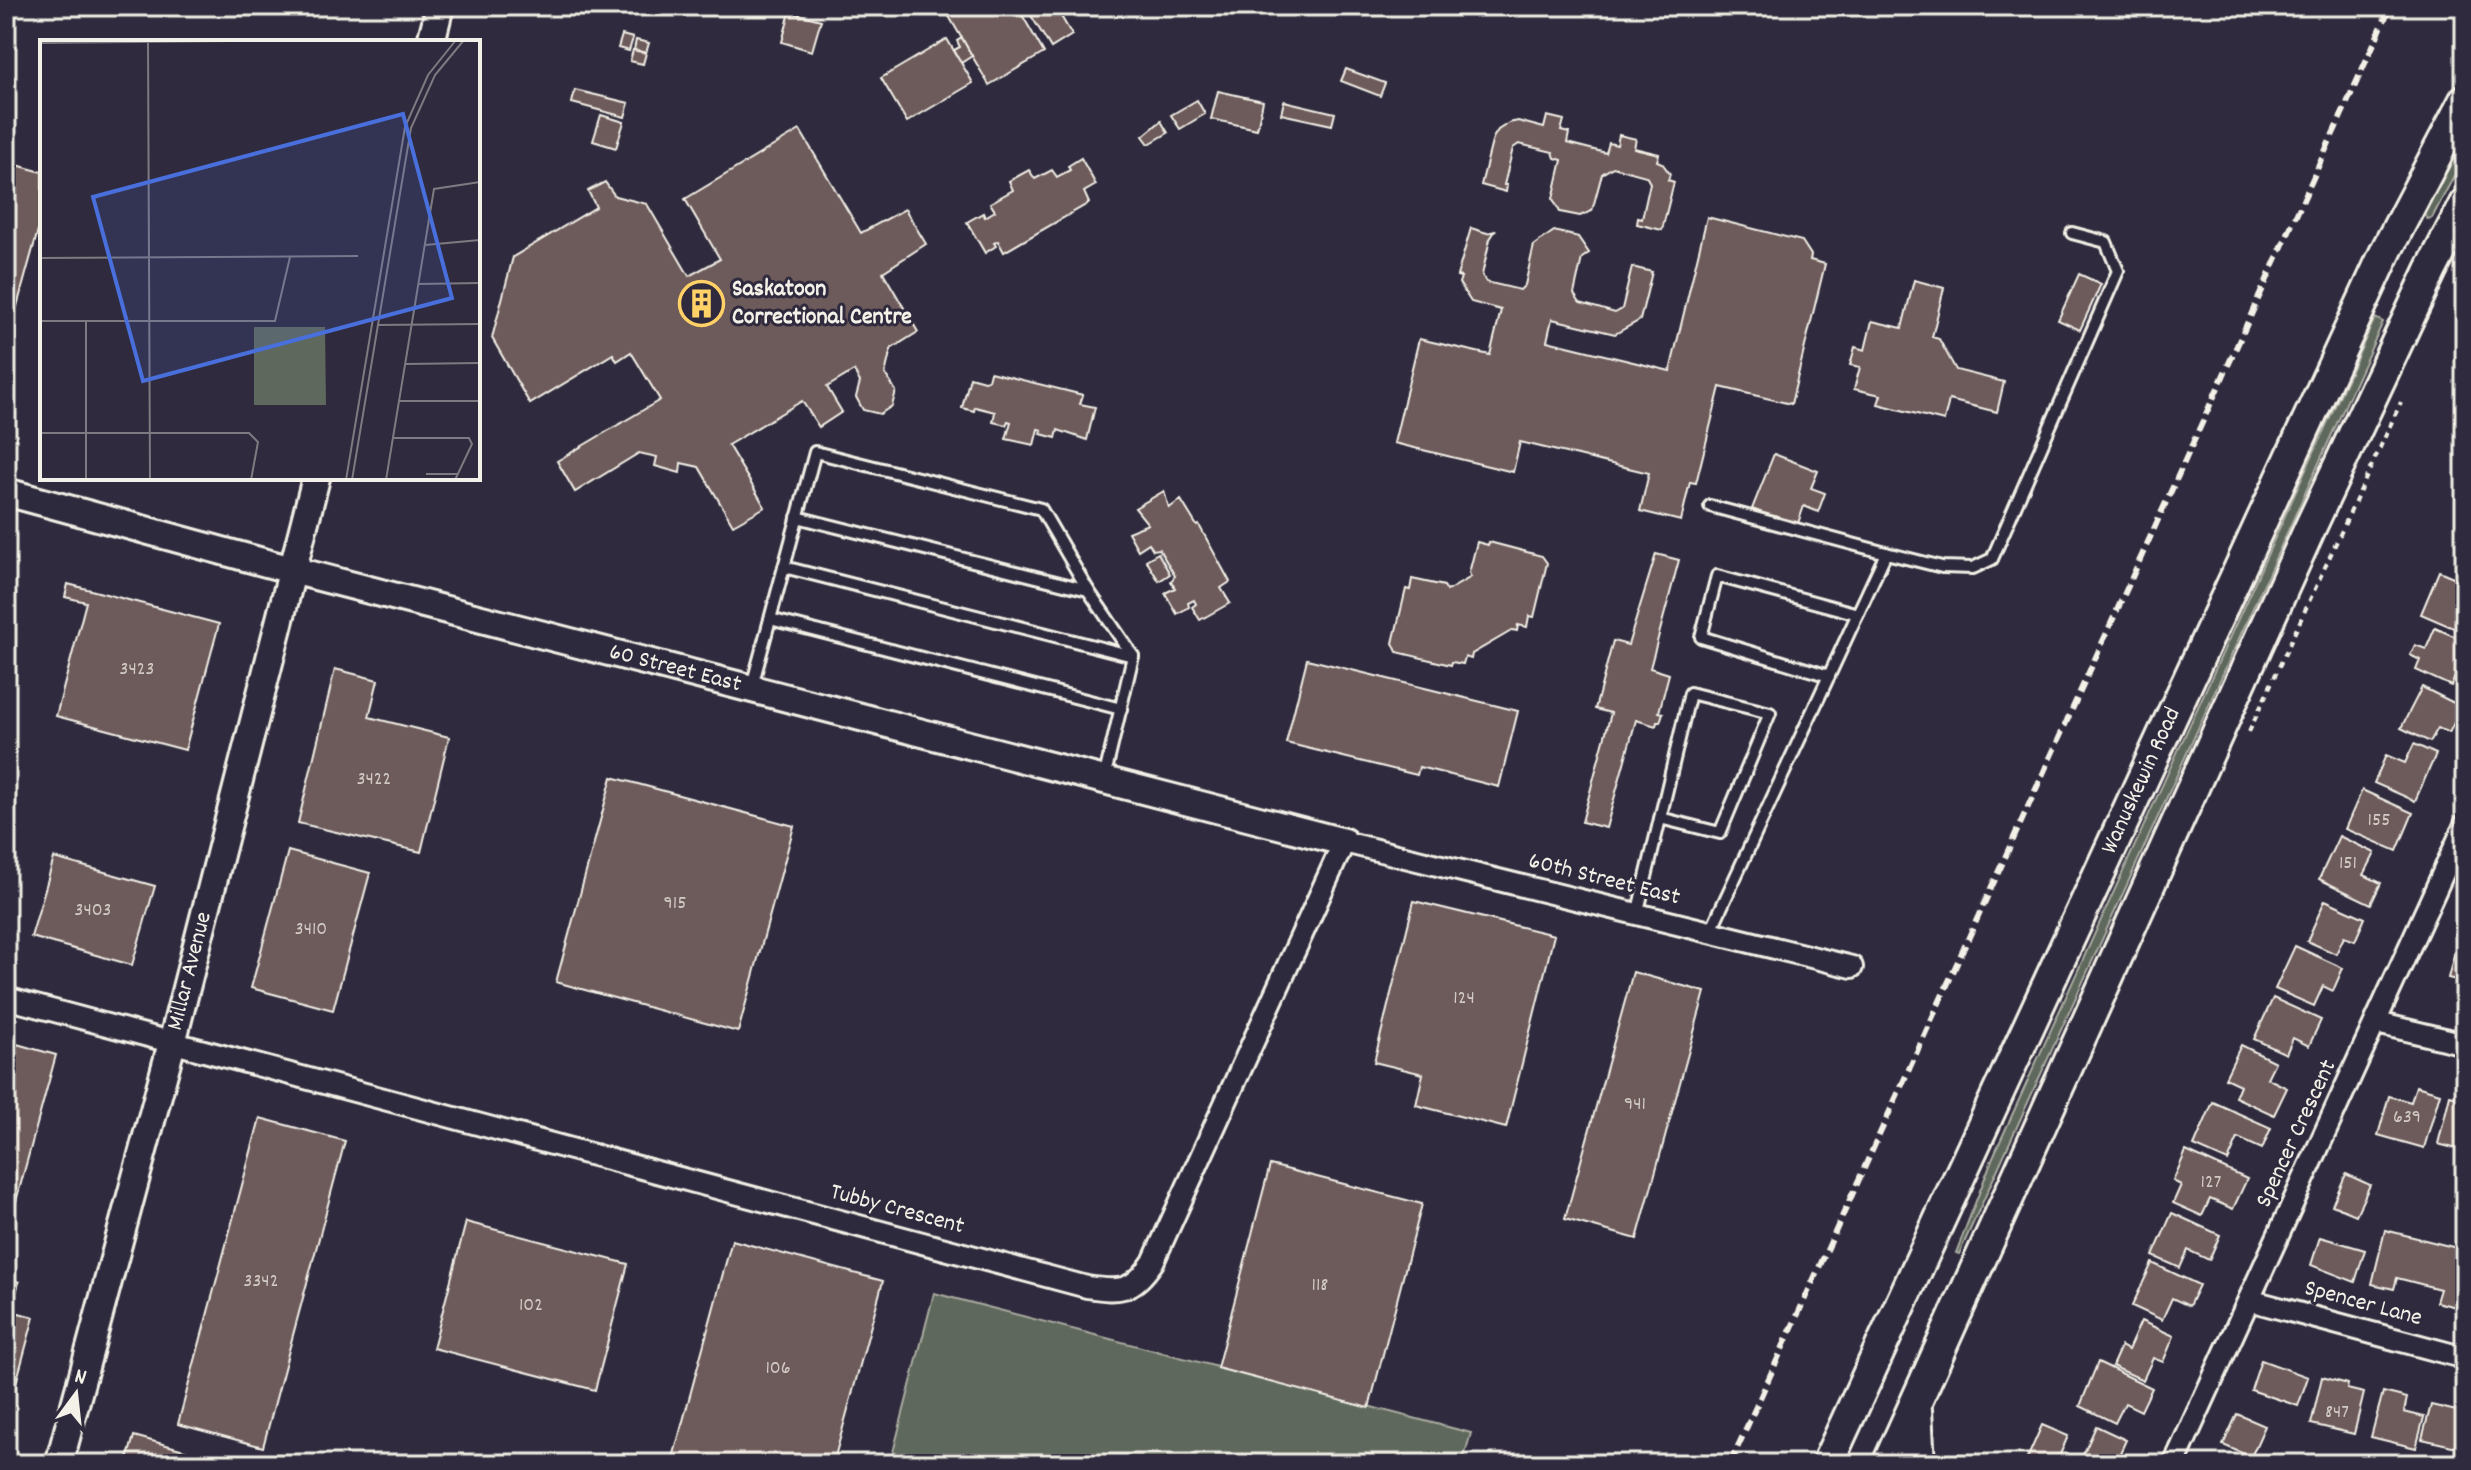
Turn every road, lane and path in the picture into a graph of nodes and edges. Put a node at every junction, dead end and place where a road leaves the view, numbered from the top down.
1 (440, 6) edge
2 (432, 40) edge
3 (2465, 100) edge
4 (2465, 204) edge
5 (2072, 233) dead end
6 (315, 480) edge
7 (6, 492) edge
8 (1710, 506) dead end
9 (797, 517) junction
10 (1886, 553) junction
11 (784, 567) junction
12 (292, 570) junction
13 (1088, 590) junction
14 (1858, 614) junction
15 (770, 619) junction
16 (1133, 656) junction
17 (1829, 676) junction
18 (752, 688) junction
19 (1121, 709) junction
20 (1104, 779) junction
21 (1660, 818) junction
22 (2465, 825) edge
23 (1344, 842) junction
24 (1637, 915) junction
25 (1710, 932) junction
26 (1852, 967) dead end
27 (6, 998) edge
28 (2377, 1023) junction
29 (172, 1043) junction
30 (2465, 1044) edge
31 (2249, 1300) junction
32 (2465, 1358) edge
33 (1916, 1401) junction
34 (59, 1464) edge
35 (1827, 1464) edge
36 (1888, 1464) edge
37 (1919, 1464) edge
38 (2174, 1464) edge

1 - 2 street
3 - 35 main road, Wanuskewin Road
4 - 33 main road, Wanuskewin Road
5 - 10 lane
6 - 12 street, Millar Avenue
7 - 12 street, 60 Street East
8 - 10 lane
9 - 11 lane
9 - 13 lane
9 - 13 lane
10 - 14 lane
11 - 15 lane
11 - 16 lane
12 - 18 street, 60 Street East
12 - 29 street, Millar Avenue
13 - 16 lane
14 - 17 lane
14 - 17 lane
15 - 18 lane
15 - 19 lane
16 - 19 lane
17 - 25 lane
18 - 20 street, 60 Street East
19 - 20 lane
20 - 23 street, 60 Street East
21 - 21 lane
21 - 24 lane
22 - 28 street, Spencer Crescent
23 - 24 street, 60th Street East
23 - 29 street, Tubby Crescent
24 - 25 street, 60th Street East
25 - 26 street, 60th Street East
27 - 29 street, Tubby Crescent
28 - 30 street
28 - 31 street, Spencer Crescent
29 - 34 street, Millar Avenue
31 - 32 street, Spencer Lane
31 - 38 street, Spencer Crescent
33 - 36 main road, Wanuskewin Road
33 - 37 main road

